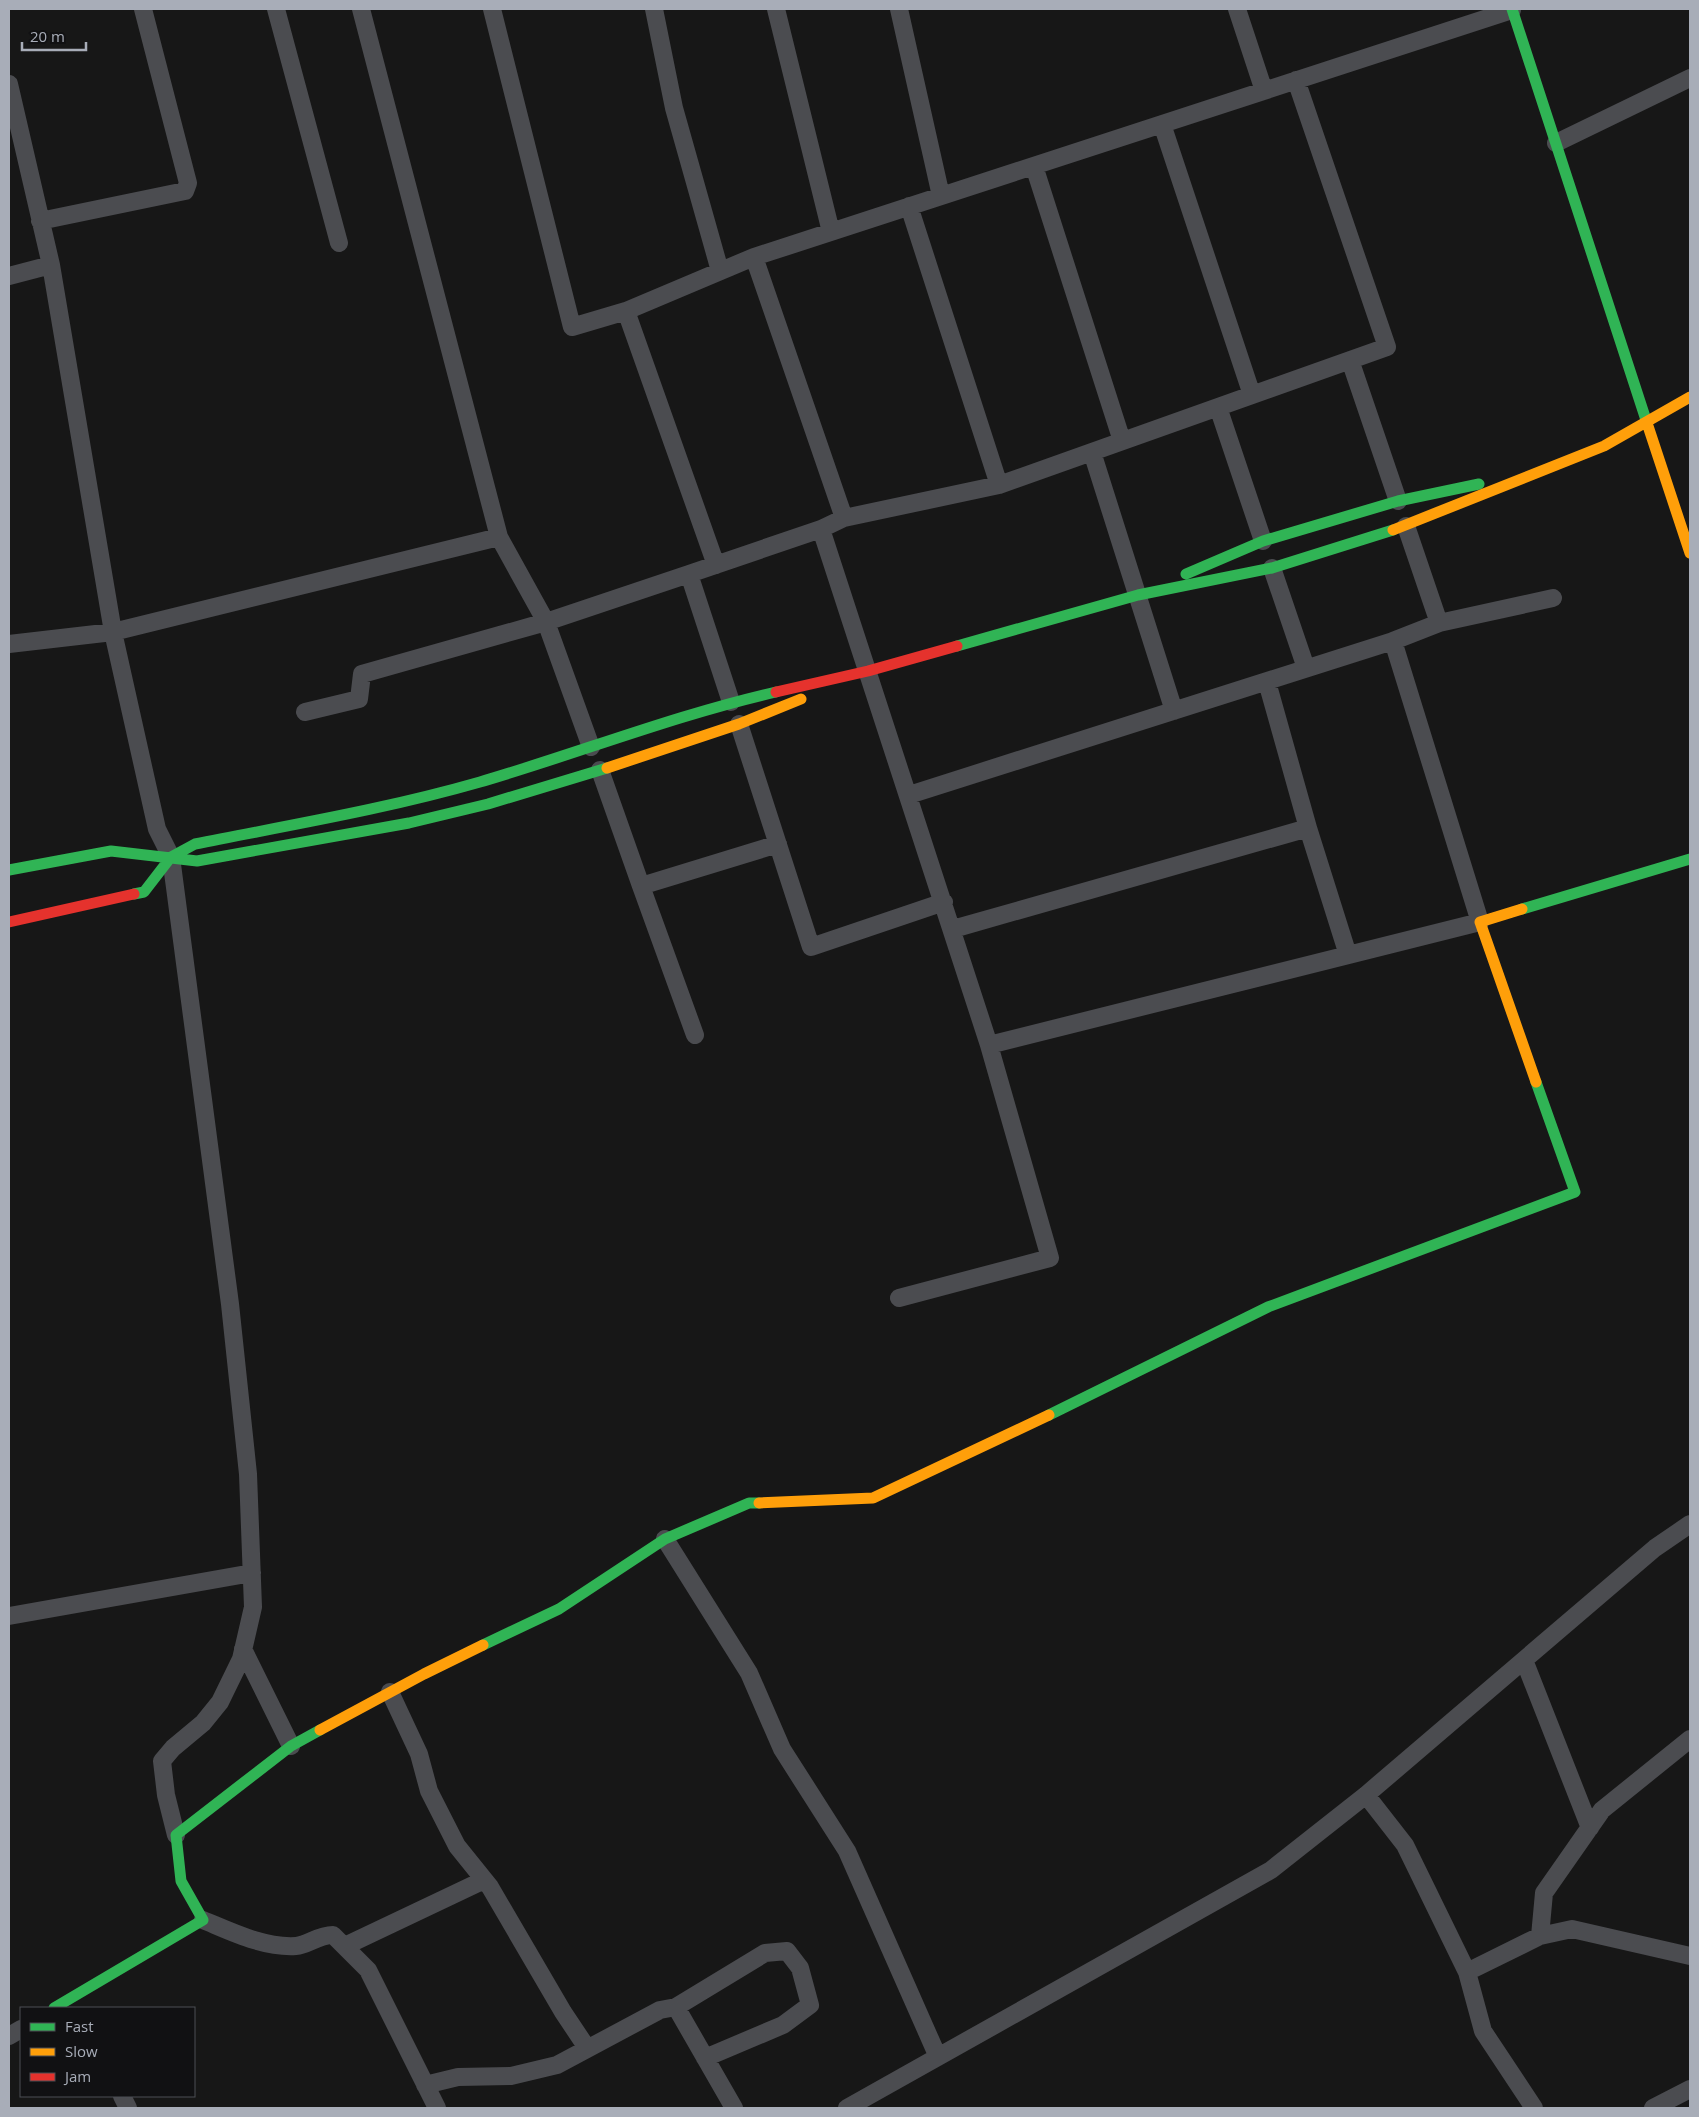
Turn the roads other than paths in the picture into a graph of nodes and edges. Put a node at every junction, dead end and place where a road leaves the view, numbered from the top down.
1 (143, 9) edge
2 (276, 9) edge
3 (361, 9) edge
4 (492, 9) edge
5 (654, 9) edge
6 (776, 9) edge
7 (899, 9) edge
8 (1237, 9) edge
9 (1512, 9) edge
10 (1690, 78) edge
11 (1296, 80) junction
12 (9, 84) edge
13 (1264, 91) junction
14 (1162, 124) junction
15 (1556, 143) junction
16 (1034, 166) junction
17 (941, 196) junction
18 (909, 206) junction
19 (40, 221) junction
20 (831, 232) junction
21 (340, 243) dead end
22 (754, 256) junction
23 (51, 265) junction
24 (720, 271) junction
25 (9, 276) edge
26 (626, 311) junction
27 (1350, 360) junction
28 (1252, 395) junction
29 (1690, 397) edge
30 (1218, 407) junction
31 (1648, 421) junction
32 (1122, 441) junction
33 (1092, 452) junction
34 (1546, 470) junction
35 (999, 485) junction
36 (1398, 502) junction
37 (844, 518) junction
38 (1406, 526) junction
39 (821, 529) junction
40 (499, 537) junction
41 (1264, 541) junction
42 (1690, 553) edge
43 (716, 566) junction
44 (1272, 568) junction
45 (689, 574) junction
46 (1138, 594) junction
47 (1553, 598) dead end
48 (546, 622) junction
49 (1439, 622) junction
50 (113, 632) junction
51 (1393, 641) junction
52 (9, 644) edge
53 (1306, 668) junction
54 (868, 671) junction
55 (1267, 682) junction
56 (732, 702) junction
57 (1174, 711) junction
58 (305, 712) dead end
59 (738, 724) junction
60 (591, 747) junction
61 (600, 770) junction
62 (909, 795) junction
63 (1308, 828) junction
64 (778, 844) junction
65 (171, 857) junction
66 (1690, 859) edge
67 (9, 870) edge
68 (641, 886) junction
69 (944, 902) junction
70 (9, 922) edge
71 (1480, 922) junction
72 (953, 929) junction
73 (1348, 955) junction
74 (694, 1035) dead end
75 (989, 1045) junction
76 (899, 1298) dead end
77 (1690, 1524) edge
78 (665, 1539) junction
79 (252, 1573) junction
80 (9, 1616) edge
81 (243, 1649) junction
82 (1524, 1660) junction
83 (390, 1692) junction
84 (1690, 1739) edge
85 (291, 1746) junction
86 (1366, 1795) junction
87 (1590, 1828) junction
88 (176, 1835) junction
89 (484, 1880) junction
90 (203, 1920) junction
91 (1540, 1936) junction
92 (344, 1946) junction
93 (1690, 1956) edge
94 (1467, 1972) junction
95 (76, 2002) edge
96 (58, 2007) edge
97 (676, 2007) junction
98 (20, 2030) edge
99 (9, 2036) edge
100 (587, 2048) junction
101 (938, 2057) junction
102 (705, 2058) junction
103 (426, 2085) junction
104 (1690, 2089) edge
105 (437, 2108) edge
106 (734, 2108) edge
107 (847, 2108) edge
108 (1534, 2108) edge
109 (1653, 2108) edge

1 - 19 street
2 - 21 street
3 - 40 street
4 - 26 street
5 - 24 street
6 - 20 street
7 - 17 street
8 - 13 street
9 - 11 street
9 - 15 street
10 - 15 street
11 - 13 street
11 - 27 street
12 - 19 street
13 - 14 street
14 - 16 street
14 - 28 street
15 - 31 street
16 - 17 street
16 - 32 street
17 - 18 street
18 - 20 street
18 - 35 street
19 - 23 street
20 - 22 street
22 - 24 street
22 - 37 street
23 - 25 street
23 - 50 street
24 - 26 street
26 - 43 street
27 - 28 street
27 - 36 street
28 - 30 street
29 - 31 street
30 - 32 street
30 - 41 street
31 - 34 street
31 - 42 street
32 - 33 street
33 - 35 street
33 - 46 street
34 - 36 street
34 - 38 street
35 - 37 street
36 - 41 street
37 - 39 street
38 - 44 street
38 - 49 street
39 - 43 street
39 - 54 street
40 - 48 street
40 - 50 street
41 - 46 street
43 - 45 street
44 - 46 street
44 - 53 street
45 - 48 street
45 - 56 street
46 - 54 street
46 - 57 street
47 - 49 street
48 - 58 street
48 - 60 street
49 - 51 street
50 - 52 street
50 - 65 street
51 - 53 street
51 - 71 street
53 - 55 street
54 - 56 street
54 - 59 street
54 - 62 street
55 - 57 street
55 - 63 street
56 - 60 street
57 - 62 street
59 - 61 street
59 - 64 street
60 - 65 street
61 - 65 street
61 - 68 street
62 - 69 street
63 - 72 street
63 - 73 street
64 - 68 street
64 - 69 street
65 - 67 street
65 - 70 street
65 - 79 street
66 - 71 street
68 - 74 street
69 - 72 street
71 - 73 street
71 - 78 street
72 - 75 street
73 - 75 street
75 - 76 street
77 - 82 street
78 - 83 street
78 - 101 street
79 - 80 street
79 - 81 street
81 - 85 street
81 - 88 street
82 - 86 street
82 - 87 street
83 - 85 street
83 - 89 street
84 - 87 street
85 - 88 street
86 - 94 street
86 - 101 street
87 - 91 street
88 - 90 street
89 - 92 street
89 - 100 street
90 - 92 street
90 - 95 street
91 - 93 street
91 - 94 street
92 - 103 street
94 - 108 street
95 - 96 street
97 - 100 street
97 - 102 street
97 - 102 street
98 - 99 street
100 - 103 street
101 - 107 street
102 - 106 street
103 - 105 street
104 - 109 street

